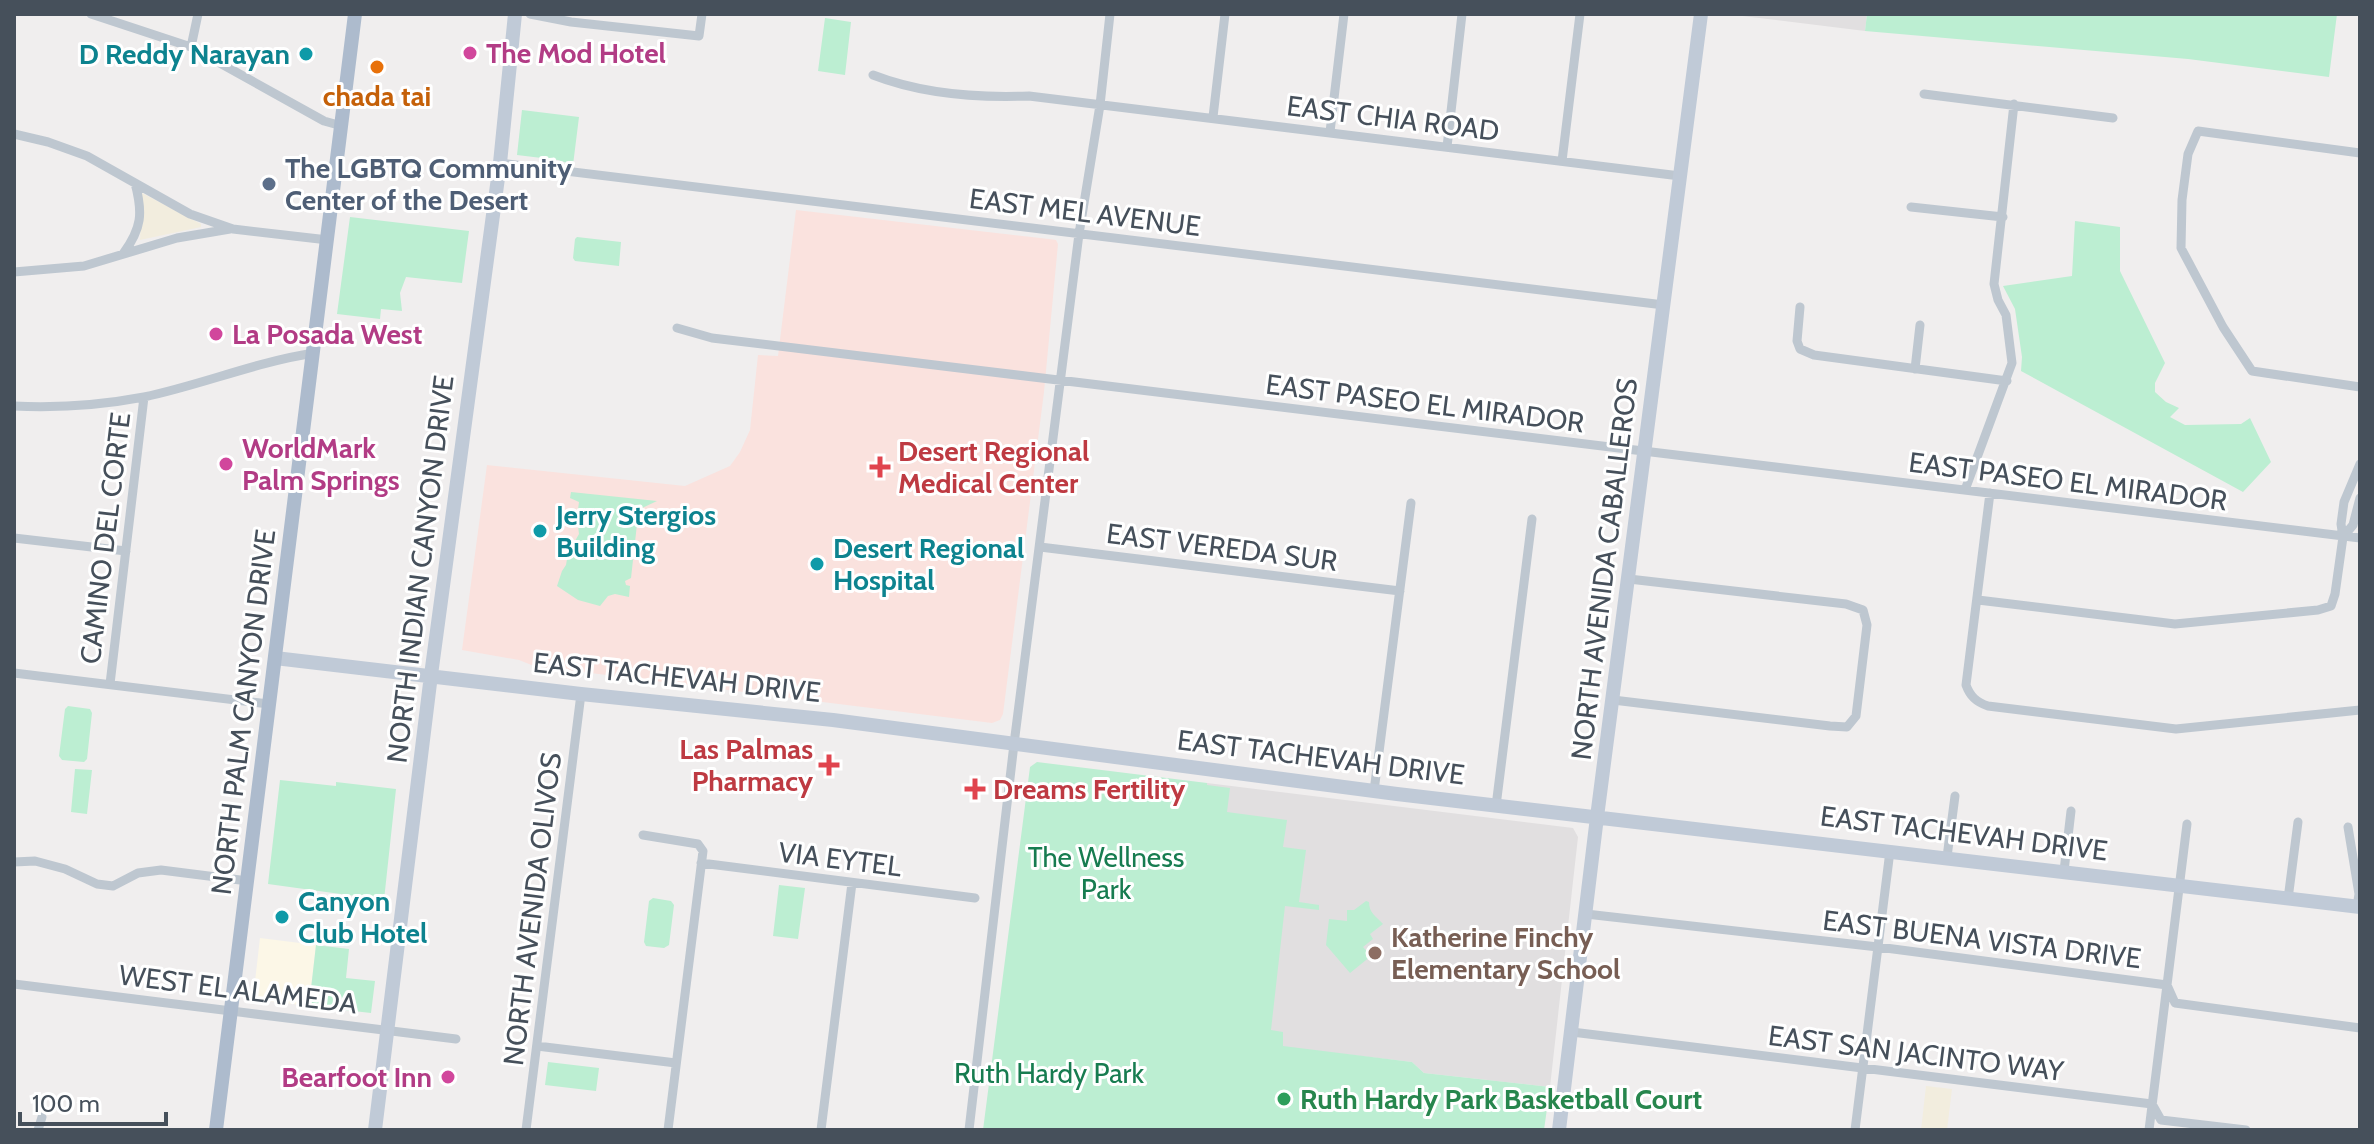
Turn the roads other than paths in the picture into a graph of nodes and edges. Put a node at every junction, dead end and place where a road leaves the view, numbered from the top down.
1 (91, 14) edge
2 (198, 14) edge
3 (355, 14) edge
4 (515, 14) edge
5 (530, 14) edge
6 (702, 14) edge
7 (1110, 14) edge
8 (1225, 14) edge
9 (1344, 14) edge
10 (1462, 14) edge
11 (1580, 14) edge
12 (1701, 14) edge
13 (191, 47) junction
14 (873, 75) dead end
15 (1924, 94) dead end
16 (2014, 104) junction
17 (1100, 105) junction
18 (1213, 117) junction
19 (2113, 118) dead end
20 (342, 126) junction
21 (1330, 132) junction
22 (14, 134) edge
23 (1447, 147) junction
24 (2360, 153) edge
25 (1562, 161) junction
26 (500, 163) junction
27 (1680, 176) junction
28 (135, 183) junction
29 (1911, 207) dead end
30 (2003, 217) junction
31 (233, 229) junction
32 (1079, 234) junction
33 (328, 240) junction
34 (123, 255) junction
35 (14, 272) edge
36 (1664, 305) junction
37 (1800, 307) dead end
38 (1920, 325) dead end
39 (677, 328) dead end
40 (314, 353) junction
41 (1915, 369) junction
42 (1061, 380) junction
43 (2007, 381) junction
44 (2360, 387) edge
45 (144, 397) junction
46 (14, 406) edge
47 (1646, 452) junction
48 (2360, 464) edge
49 (1965, 490) junction
50 (1990, 493) junction
51 (2360, 498) edge
52 (1411, 503) dead end
53 (1532, 519) dead end
54 (2343, 537) junction
55 (14, 538) edge
56 (2360, 538) edge
57 (1040, 547) junction
58 (126, 551) junction
59 (1629, 579) junction
60 (1400, 591) junction
61 (1978, 600) junction
62 (275, 658) junction
63 (14, 673) edge
64 (431, 675) junction
65 (110, 684) junction
66 (581, 694) junction
67 (1613, 700) junction
68 (269, 704) junction
69 (2360, 710) edge
70 (1014, 744) junction
71 (1374, 791) junction
72 (1955, 796) dead end
73 (1496, 806) junction
74 (2071, 811) dead end
75 (1597, 817) junction
76 (2298, 822) dead end
77 (2187, 824) dead end
78 (2348, 827) dead end
79 (643, 835) dead end
80 (1890, 851) junction
81 (1947, 857) junction
82 (14, 862) edge
83 (701, 863) junction
84 (2064, 871) junction
85 (248, 881) junction
86 (852, 883) junction
87 (2180, 885) junction
88 (975, 898) dead end
89 (2288, 899) junction
90 (2359, 907) edge
91 (1586, 914) junction
92 (1878, 947) junction
93 (14, 984) edge
94 (2167, 985) junction
95 (231, 1010) junction
96 (2360, 1028) edge
97 (387, 1030) junction
98 (1572, 1032) junction
99 (456, 1039) dead end
100 (537, 1046) junction
101 (676, 1063) junction
102 (1862, 1069) junction
103 (2152, 1104) junction
104 (42, 1117) dead end
105 (38, 1130) edge
106 (216, 1130) edge
107 (375, 1130) edge
108 (526, 1130) edge
109 (668, 1130) edge
110 (821, 1130) edge
111 (969, 1130) edge
112 (1559, 1130) edge
113 (1855, 1130) edge
114 (2149, 1130) edge
115 (2246, 1130) edge

1 - 13 street
2 - 13 street
3 - 20 main road, NORTH PALM CANYON DRIVE
4 - 26 street, NORTH INDIAN CANYON DRIVE
5 - 6 street
7 - 17 street
8 - 18 street
9 - 21 street
10 - 23 street
11 - 25 street
12 - 27 street, NORTH AVENIDA CABALLEROS
13 - 20 street
14 - 17 street, EAST CHIA ROAD
15 - 16 street
16 - 19 street
16 - 30 street
17 - 18 street, EAST CHIA ROAD
17 - 32 street
18 - 21 street, EAST CHIA ROAD
20 - 33 main road, NORTH PALM CANYON DRIVE
21 - 23 street, EAST CHIA ROAD
22 - 28 street
23 - 25 street, EAST CHIA ROAD
24 - 44 street
25 - 27 street, EAST CHIA ROAD
26 - 32 street, EAST MEL AVENUE
26 - 64 street, NORTH INDIAN CANYON DRIVE
27 - 36 street, NORTH AVENIDA CABALLEROS
28 - 31 street
28 - 34 street
29 - 30 street
30 - 43 street
31 - 33 street
31 - 34 street
32 - 36 street, EAST MEL AVENUE
32 - 42 street
33 - 40 main road, NORTH PALM CANYON DRIVE
34 - 35 street
36 - 47 street, NORTH AVENIDA CABALLEROS
37 - 41 street
38 - 41 street
39 - 42 street, EAST PASEO EL MIRADOR
40 - 45 street
40 - 62 main road, NORTH PALM CANYON DRIVE
41 - 43 street
42 - 47 street, EAST PASEO EL MIRADOR
42 - 57 street
43 - 49 street
45 - 46 street
45 - 58 street, CAMINO DEL CORTE
47 - 49 street, EAST PASEO EL MIRADOR
47 - 59 street, NORTH AVENIDA CABALLEROS
48 - 54 street
49 - 50 street, EAST PASEO EL MIRADOR
50 - 54 street, EAST PASEO EL MIRADOR
50 - 61 street
51 - 54 street
52 - 60 street
53 - 73 street
54 - 56 street, EAST PASEO EL MIRADOR
54 - 61 street
55 - 58 street
57 - 60 street, EAST VEREDA SUR
57 - 70 street
58 - 65 street, CAMINO DEL CORTE
59 - 67 street, NORTH AVENIDA CABALLEROS
59 - 67 street
60 - 71 street
61 - 69 street
62 - 64 street, EAST TACHEVAH DRIVE
62 - 68 main road, NORTH PALM CANYON DRIVE
63 - 65 street
64 - 66 street, EAST TACHEVAH DRIVE
64 - 97 street, NORTH INDIAN CANYON DRIVE
65 - 68 street
66 - 70 street, EAST TACHEVAH DRIVE
66 - 100 street, NORTH AVENIDA OLIVOS
67 - 75 street, NORTH AVENIDA CABALLEROS
68 - 85 main road, NORTH PALM CANYON DRIVE
70 - 71 street, EAST TACHEVAH DRIVE
70 - 111 street
71 - 73 street, EAST TACHEVAH DRIVE
72 - 81 street
73 - 75 street, EAST TACHEVAH DRIVE
74 - 84 street
75 - 80 street, EAST TACHEVAH DRIVE
75 - 91 street, NORTH AVENIDA CABALLEROS
76 - 89 street
77 - 87 street
78 - 90 street
79 - 83 street
80 - 81 street, EAST TACHEVAH DRIVE
80 - 92 street
81 - 84 street, EAST TACHEVAH DRIVE
82 - 85 street
83 - 86 street, VIA EYTEL
83 - 101 street
84 - 87 street, EAST TACHEVAH DRIVE
85 - 95 main road, NORTH PALM CANYON DRIVE
86 - 88 street, VIA EYTEL
86 - 110 street
87 - 89 street, EAST TACHEVAH DRIVE
87 - 94 street
89 - 90 street, EAST TACHEVAH DRIVE
91 - 92 street, EAST BUENA VISTA DRIVE
91 - 98 street, NORTH AVENIDA CABALLEROS
92 - 94 street, EAST BUENA VISTA DRIVE
92 - 102 street
93 - 95 street, WEST EL ALAMEDA
94 - 96 street, EAST BUENA VISTA DRIVE
94 - 103 street
95 - 97 street, WEST EL ALAMEDA
95 - 106 main road, NORTH PALM CANYON DRIVE
97 - 99 street, WEST EL ALAMEDA
97 - 107 street, NORTH INDIAN CANYON DRIVE
98 - 102 street, EAST SAN JACINTO WAY
98 - 112 street, NORTH AVENIDA CABALLEROS
100 - 101 street
100 - 108 street, NORTH AVENIDA OLIVOS
101 - 109 street
102 - 103 street, EAST SAN JACINTO WAY
102 - 113 street
103 - 114 street
103 - 115 street, EAST SAN JACINTO WAY
104 - 105 street

